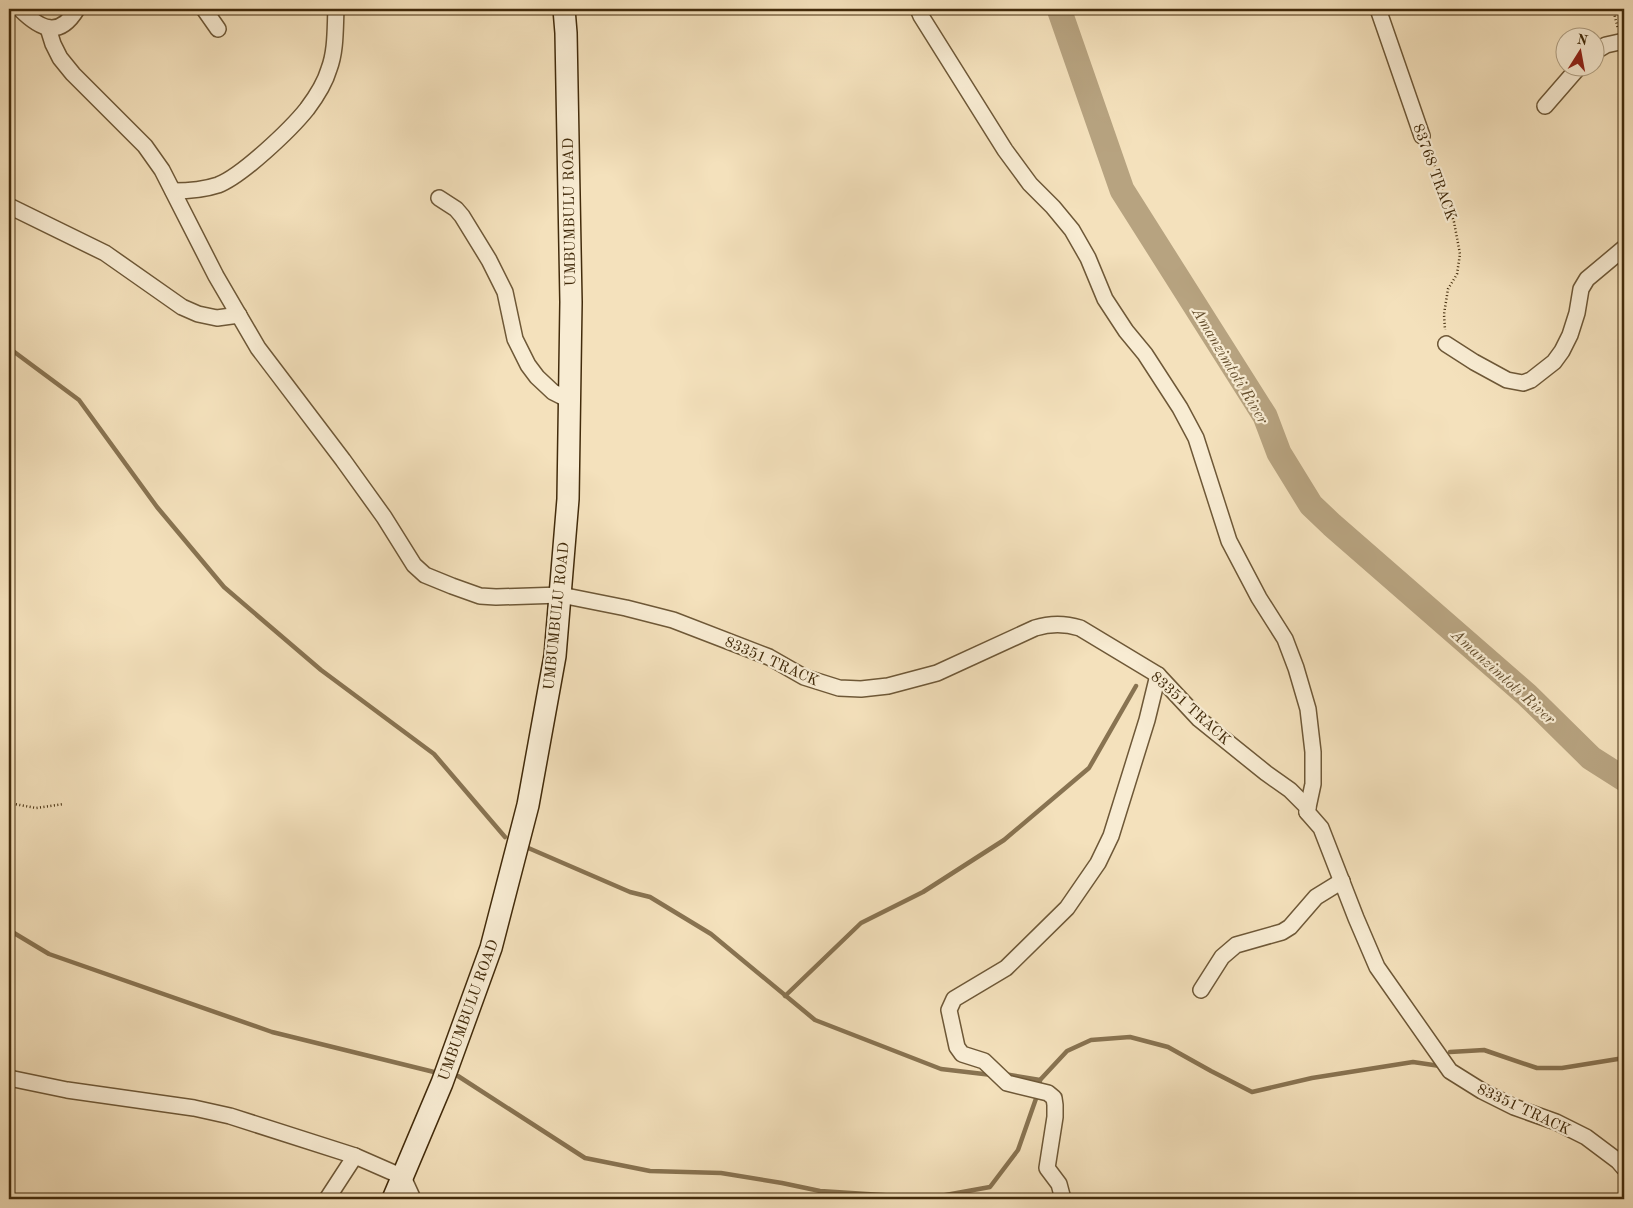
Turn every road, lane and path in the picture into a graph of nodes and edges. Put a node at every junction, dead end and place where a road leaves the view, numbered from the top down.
1 (20, 9) edge
2 (77, 9) edge
3 (204, 9) edge
4 (336, 9) edge
5 (564, 9) edge
6 (918, 9) edge
7 (1378, 9) edge
8 (1613, 9) edge
9 (48, 28) junction
10 (218, 29) dead end
11 (1622, 41) edge
12 (1606, 47) edge
13 (1569, 78) edge
14 (1545, 106) dead end
15 (1422, 136) joint
16 (173, 191) junction
17 (438, 198) dead end
18 (9, 206) edge
19 (1624, 248) edge
20 (239, 316) junction
21 (1446, 344) joint
22 (569, 400) junction
23 (561, 595) junction
24 (1158, 675) junction
25 (9, 802) edge
26 (64, 804) dead end
27 (1307, 812) junction
28 (1342, 881) junction
29 (1201, 990) dead end
30 (9, 1078) edge
31 (355, 1156) junction
32 (1624, 1168) edge
33 (403, 1177) junction
34 (327, 1199) edge
35 (393, 1199) edge
36 (413, 1199) edge
37 (1063, 1199) edge

1 - 9 street
2 - 9 street
3 - 10 street
4 - 16 street
5 - 22 main road, UMBUMBULU ROAD
6 - 27 street
7 - 15 street, 83768 TRACK
8 - 11 path
9 - 16 street, 83351 TRACK
11 - 12 street
13 - 14 street
15 - 21 path, 83768 TRACK
16 - 20 street, 83351 TRACK
17 - 22 street
18 - 20 street
19 - 21 street
20 - 23 street, 83351 TRACK
22 - 23 main road, UMBUMBULU ROAD
23 - 24 street, 83351 TRACK
23 - 33 main road, UMBUMBULU ROAD
24 - 27 street, 83351 TRACK
24 - 37 street
25 - 26 path
27 - 28 street, 83351 TRACK
28 - 29 street
28 - 32 street, 83351 TRACK
30 - 31 street
31 - 33 street
31 - 34 street
33 - 35 main road, UMBUMBULU ROAD
33 - 36 street

